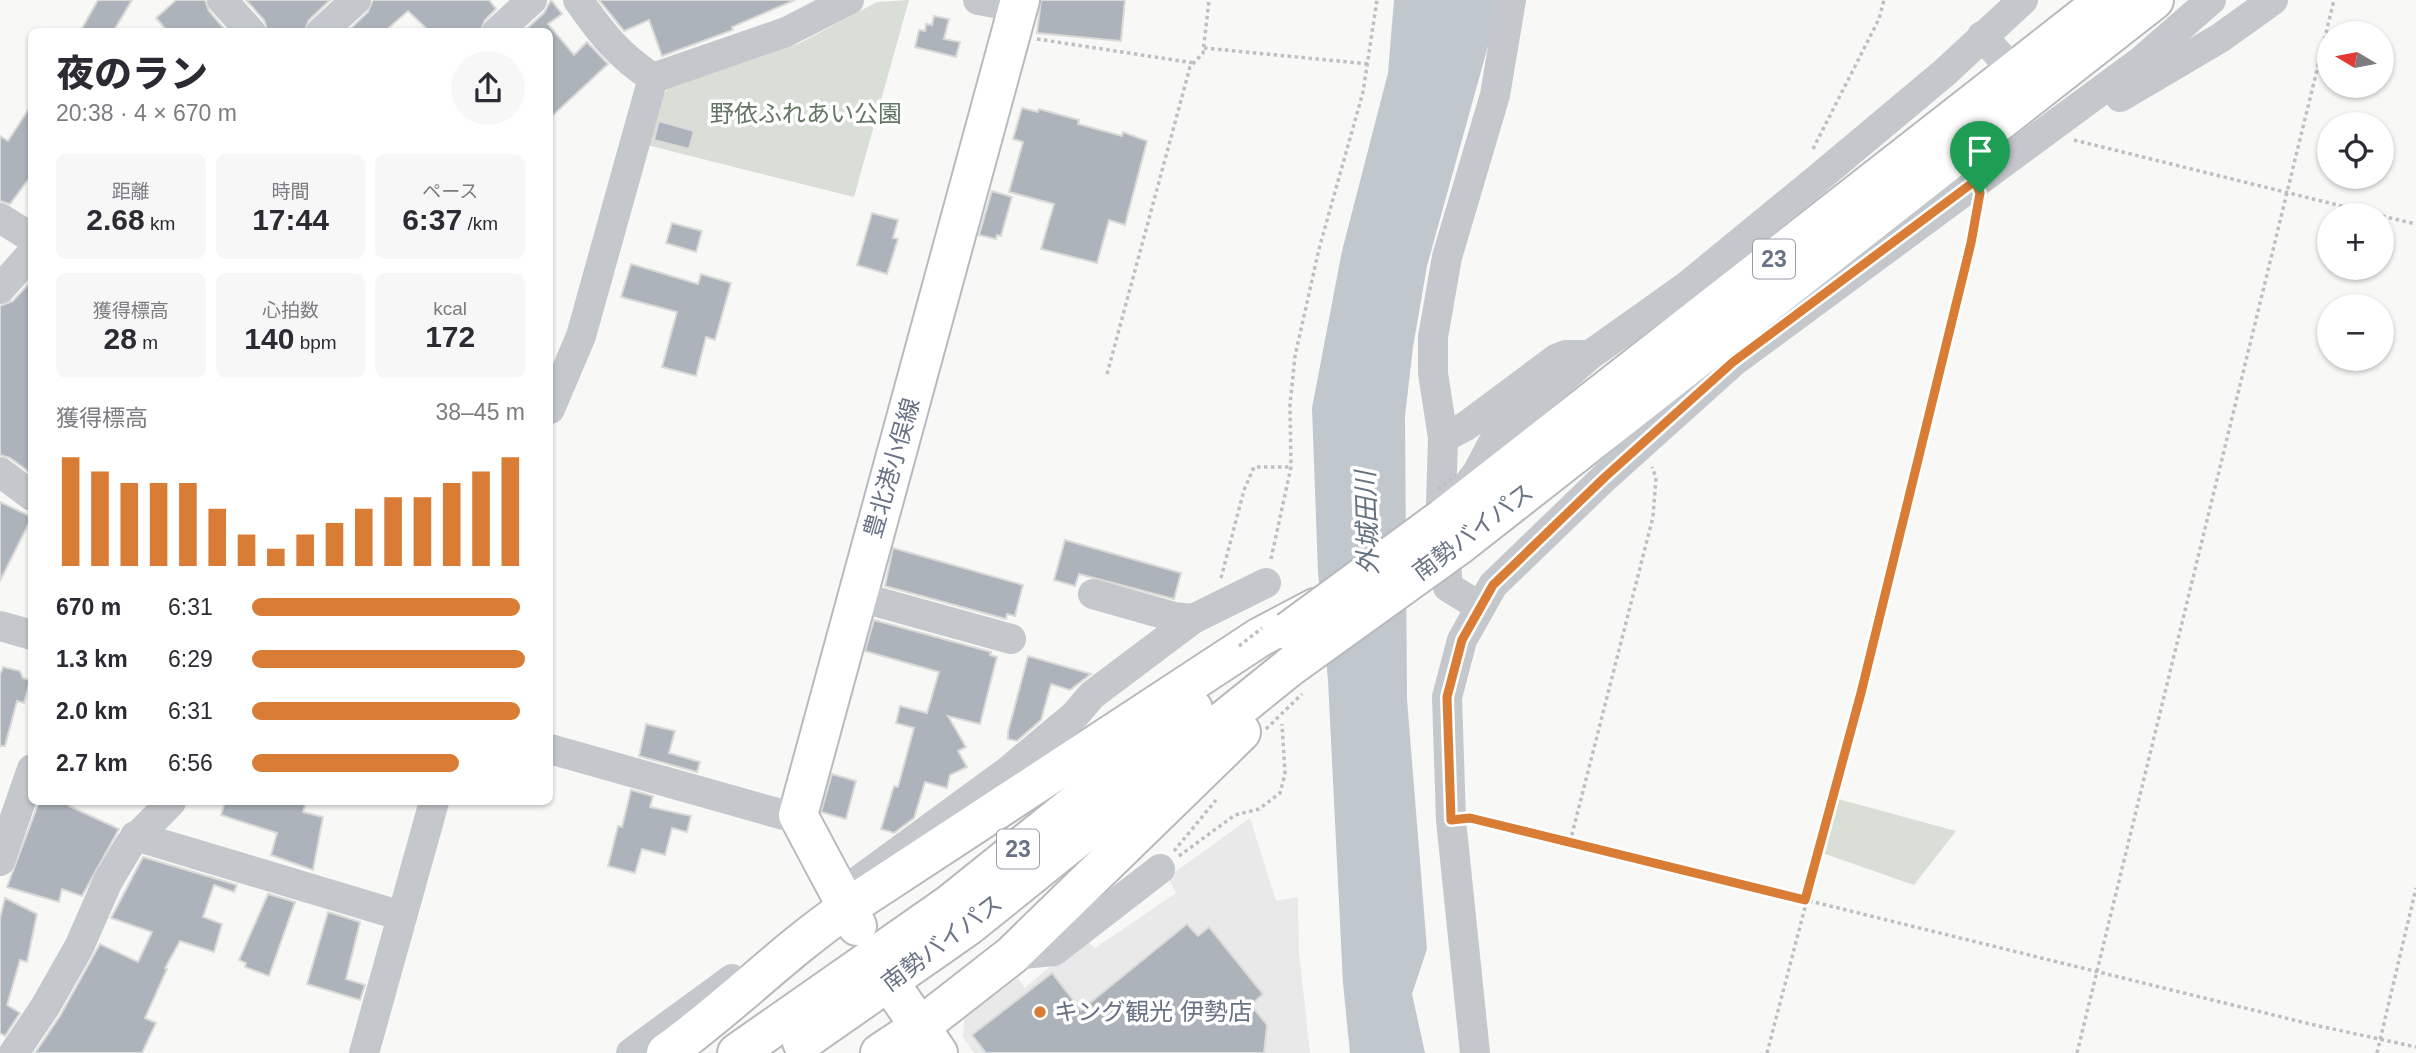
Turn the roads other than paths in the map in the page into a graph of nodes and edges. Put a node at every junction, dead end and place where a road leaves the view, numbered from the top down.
1 (222, 0) edge
2 (532, 0) edge
3 (578, 0) edge
4 (849, 0) edge
5 (978, 0) edge
6 (1511, 0) edge
7 (2105, 0) edge
8 (2154, 0) edge
9 (2211, 0) edge
10 (2273, 0) edge
11 (354, 1) edge
12 (2014, 5) edge
13 (1017, 14) edge
14 (247, 28) edge
15 (325, 28) edge
16 (501, 28) edge
17 (653, 78) junction
18 (2050, 116) junction
19 (0, 218) edge
20 (28, 236) edge
21 (28, 258) edge
22 (0, 289) edge
23 (562, 352) edge
24 (1590, 355) junction
25 (553, 396) edge
26 (1443, 438) junction
27 (0, 472) edge
28 (28, 493) edge
29 (1451, 531) junction
30 (1266, 583) road end
31 (1093, 594) dead end
32 (856, 596) junction
33 (1479, 606) junction
34 (1193, 619) junction
35 (0, 626) edge
36 (28, 634) edge
37 (1306, 636) junction
38 (1011, 639) dead end
39 (553, 750) edge
40 (28, 780) edge
41 (168, 805) edge
42 (433, 805) edge
43 (799, 815) junction
44 (135, 836) junction
45 (0, 861) edge
46 (1160, 869) road end
47 (848, 910) junction
48 (402, 916) junction
49 (802, 939) junction
50 (1012, 955) junction
51 (898, 995) dead end
52 (930, 1040) edge
53 (10, 1048) edge
54 (364, 1053) edge
55 (631, 1053) edge
56 (666, 1053) edge
57 (737, 1053) edge
58 (785, 1053) edge
59 (880, 1053) edge
60 (1475, 1053) edge

1 - 14 street
2 - 16 street
3 - 17 street
4 - 17 street
5 - 13 street
6 - 26 street
7 - 29 main road, 南勢バイパス / 23
8 - 29 main road, 南勢バイパス / 23
9 - 18 street
10 - 18 street
11 - 15 street
12 - 24 street
13 - 32 main road, 豊北港小俣線
17 - 23 street
18 - 33 street
19 - 20 street
21 - 22 street
23 - 25 street
24 - 26 street
24 - 29 street
26 - 33 street
27 - 28 street
29 - 37 main road, 南勢バイパス / 23, bridge
30 - 34 street
31 - 34 street
32 - 38 street
32 - 43 main road, 豊北港小俣線
33 - 60 street
34 - 47 street
35 - 36 street
37 - 47 main road
37 - 50 main road
37 - 57 main road, 南勢バイパス / 23
37 - 58 main road, 南勢バイパス / 23
39 - 43 street
40 - 45 street
41 - 44 street
42 - 48 street
43 - 47 main road
44 - 48 street
44 - 53 street
46 - 50 street
47 - 49 main road
48 - 54 street
49 - 55 street
49 - 56 main road
50 - 52 main road
51 - 52 main road
52 - 59 main road

